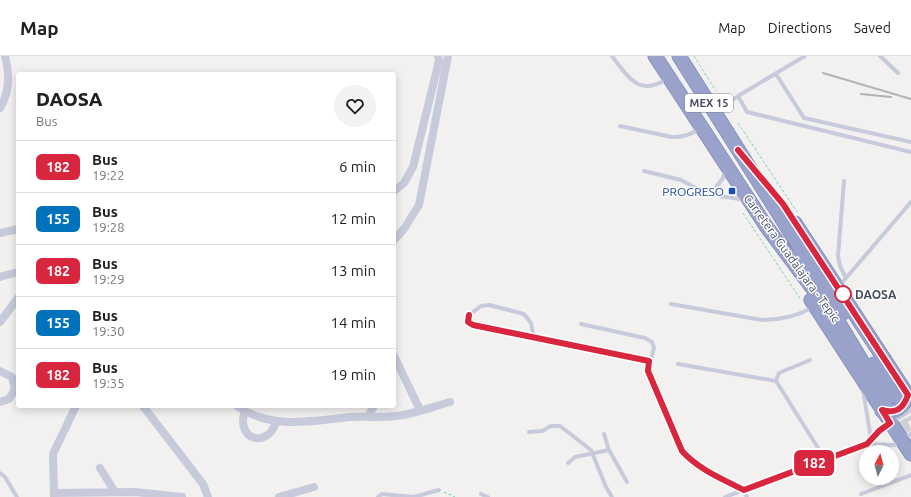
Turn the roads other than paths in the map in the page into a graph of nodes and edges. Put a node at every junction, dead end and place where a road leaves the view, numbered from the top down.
1 (5, 56) edge
2 (438, 56) edge
3 (448, 56) edge
4 (612, 56) edge
5 (655, 56) edge
6 (679, 56) edge
7 (805, 56) edge
8 (880, 56) edge
9 (898, 73) dead end
10 (776, 74) junction
11 (670, 78) junction
12 (738, 96) junction
13 (0, 108) edge
14 (716, 113) junction
15 (426, 115) junction
16 (437, 117) junction
17 (620, 126) dead end
18 (702, 127) junction
19 (911, 142) edge
20 (738, 150) junction
21 (911, 152) edge
22 (727, 165) junction
23 (644, 171) dead end
24 (844, 181) dead end
25 (396, 189) edge
26 (712, 192) junction
27 (911, 202) edge
28 (746, 207) junction
29 (766, 226) junction
30 (16, 229) edge
31 (0, 232) edge
32 (396, 238) edge
33 (16, 273) edge
34 (0, 277) edge
35 (842, 283) junction
36 (16, 302) edge
37 (671, 304) dead end
38 (814, 305) junction
39 (0, 322) edge
40 (581, 324) dead end
41 (534, 338) junction
42 (396, 360) edge
43 (810, 360) dead end
44 (649, 361) junction
45 (678, 364) dead end
46 (0, 371) edge
47 (776, 381) junction
48 (862, 381) junction
49 (896, 400) edge
50 (0, 402) edge
51 (450, 402) dead end
52 (75, 408) edge
53 (144, 408) edge
54 (240, 408) edge
55 (373, 408) edge
56 (420, 410) junction
57 (911, 410) edge
58 (245, 411) junction
59 (368, 417) junction
60 (276, 422) junction
61 (890, 423) junction
62 (529, 432) dead end
63 (604, 434) dead end
64 (871, 439) junction
65 (901, 440) edge
66 (867, 444) junction
67 (610, 450) junction
68 (594, 454) junction
69 (911, 454) edge
70 (825, 458) junction
71 (568, 463) dead end
72 (100, 468) dead end
73 (0, 473) edge
74 (911, 475) edge
75 (899, 478) edge
76 (627, 482) dead end
77 (880, 485) edge
78 (314, 487) dead end
79 (439, 490) road end
80 (744, 490) junction
81 (115, 492) junction
82 (481, 494) dead end
83 (861, 494) dead end
84 (54, 495) edge
85 (17, 497) edge
86 (182, 497) edge
87 (208, 497) edge
88 (280, 497) edge
89 (378, 497) edge
90 (414, 497) edge
91 (488, 497) edge
92 (612, 497) edge
93 (725, 497) edge
94 (747, 497) edge

1 - 13 street
2 - 15 street
3 - 16 street
4 - 11 lane
5 - 11 highway, Carretera Guadalajara - Tepic / MEX 15
6 - 14 highway, Carretera Guadalajara - Tepic / MEX 15
7 - 10 lane
8 - 9 lane
10 - 12 lane
10 - 19 lane
11 - 18 highway, Carretera Guadalajara - Tepic / MEX 15
12 - 14 lane
12 - 21 lane
14 - 20 highway, Carretera Guadalajara - Tepic / MEX 15
15 - 16 street
15 - 25 street
16 - 32 street
17 - 18 lane
18 - 22 highway, Carretera Guadalajara - Tepic / MEX 15
20 - 35 highway
20 - 49 highway, Carretera Guadalajara - Tepic / MEX 15
22 - 26 lane
22 - 28 highway, Carretera Guadalajara - Tepic / MEX 15
23 - 26 lane
24 - 35 lane
26 - 28 lane
27 - 35 lane
28 - 29 highway, Carretera Guadalajara - Tepic / MEX 15
29 - 38 highway
29 - 49 highway, Carretera Guadalajara - Tepic / MEX 15
30 - 31 street
33 - 34 street
35 - 49 highway
36 - 39 street
37 - 38 lane
38 - 48 highway
40 - 44 lane
41 - 41 lane
41 - 44 lane
42 - 56 street
43 - 47 lane
44 - 80 lane
45 - 47 lane
46 - 50 street
47 - 70 lane
48 - 49 highway
48 - 64 lane
49 - 61 highway
51 - 56 street
52 - 84 street
53 - 87 street
54 - 58 street
55 - 59 street
56 - 59 street
57 - 61 lane
58 - 60 street
58 - 60 street
59 - 60 street
61 - 64 lane
61 - 65 highway
62 - 68 lane
63 - 67 lane
64 - 66 lane
65 - 66 lane
65 - 69 highway
66 - 70 lane
67 - 68 lane
67 - 76 lane
68 - 71 lane
68 - 92 lane
70 - 80 lane
72 - 81 street
73 - 85 lane
74 - 75 lane
77 - 83 lane
78 - 88 street
79 - 90 lane
80 - 93 lane
80 - 94 lane
81 - 84 street
81 - 86 street
82 - 91 lane
89 - 90 lane

